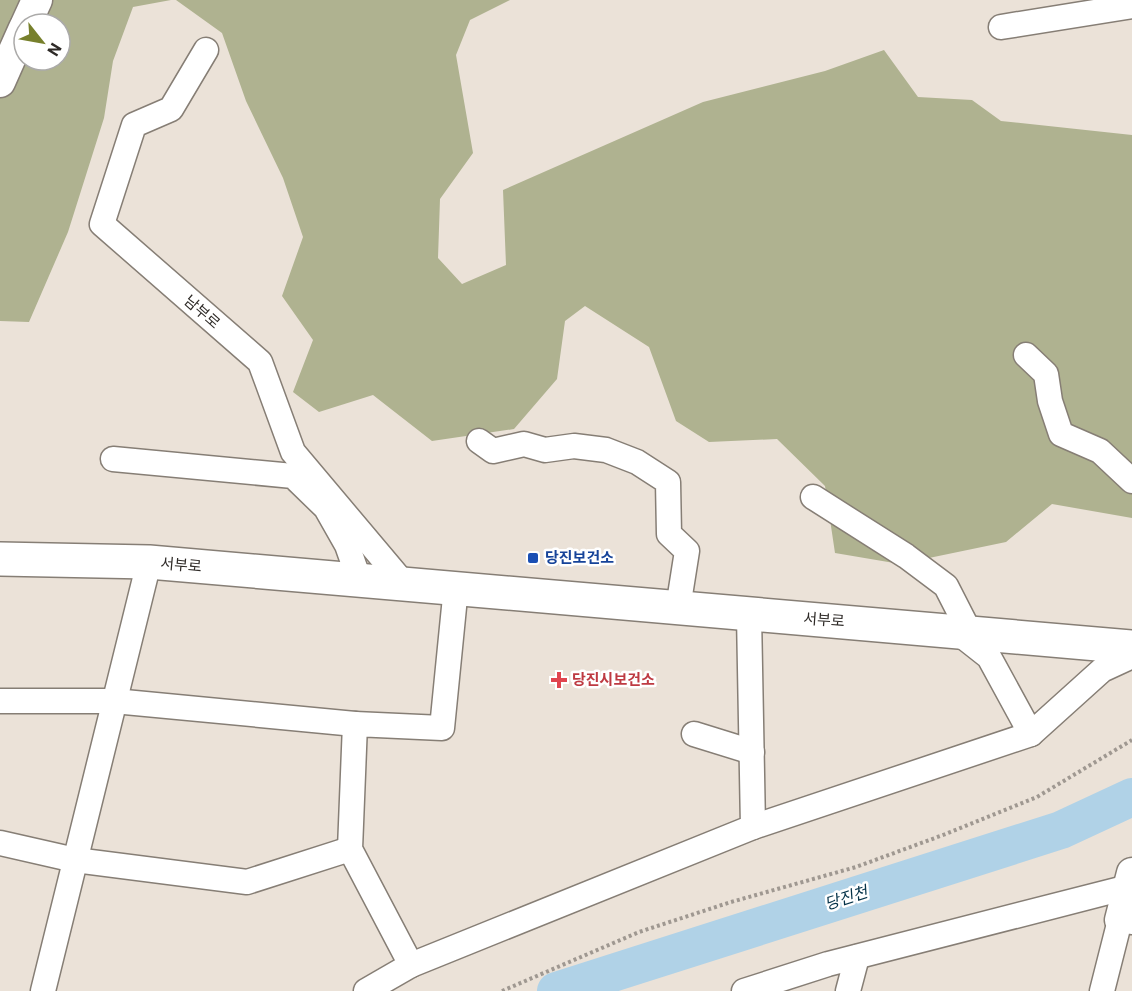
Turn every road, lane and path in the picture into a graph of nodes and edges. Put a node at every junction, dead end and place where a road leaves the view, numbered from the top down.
1 (1132, 6) edge
2 (1001, 27) dead end
3 (206, 50) dead end
4 (12, 55) edge
5 (0, 82) edge
6 (1026, 355) dead end
7 (479, 441) dead end
8 (113, 459) dead end
9 (1132, 481) edge
10 (813, 497) dead end
11 (0, 559) edge
12 (149, 562) junction
13 (360, 582) junction
14 (405, 585) junction
15 (456, 587) junction
16 (678, 608) junction
17 (749, 615) junction
18 (962, 630) junction
19 (1132, 647) edge
20 (1132, 656) edge
21 (0, 700) edge
22 (114, 701) junction
23 (355, 724) junction
24 (694, 734) dead end
25 (1031, 734) junction
26 (1132, 740) edge
27 (752, 752) junction
28 (753, 827) junction
29 (0, 843) edge
30 (350, 849) junction
31 (75, 860) junction
32 (1130, 880) edge
33 (1126, 921) edge
34 (857, 957) junction
35 (411, 965) junction
36 (42, 991) edge
37 (366, 991) edge
38 (502, 991) edge
39 (744, 991) edge
40 (848, 991) edge
41 (1102, 991) edge

1 - 2 street
3 - 14 street, 남부로
4 - 5 street
6 - 9 street
7 - 16 street
8 - 13 street
10 - 18 street
11 - 12 main road, 서부로
12 - 13 main road, 서부로
12 - 22 street
13 - 14 main road, 서부로
14 - 15 main road, 서부로
15 - 16 main road, 서부로
15 - 23 street
16 - 17 main road, 서부로
17 - 18 main road, 서부로
17 - 27 street
18 - 19 main road, 서부로
18 - 25 street
20 - 25 street
21 - 22 street
22 - 23 street
22 - 31 street
23 - 30 street
24 - 27 street
25 - 28 street
26 - 38 path
27 - 28 street
28 - 35 street
29 - 31 street
30 - 31 street
30 - 35 street
31 - 36 street
32 - 33 street
32 - 34 street
33 - 41 street
34 - 39 street
34 - 40 street
35 - 37 street

